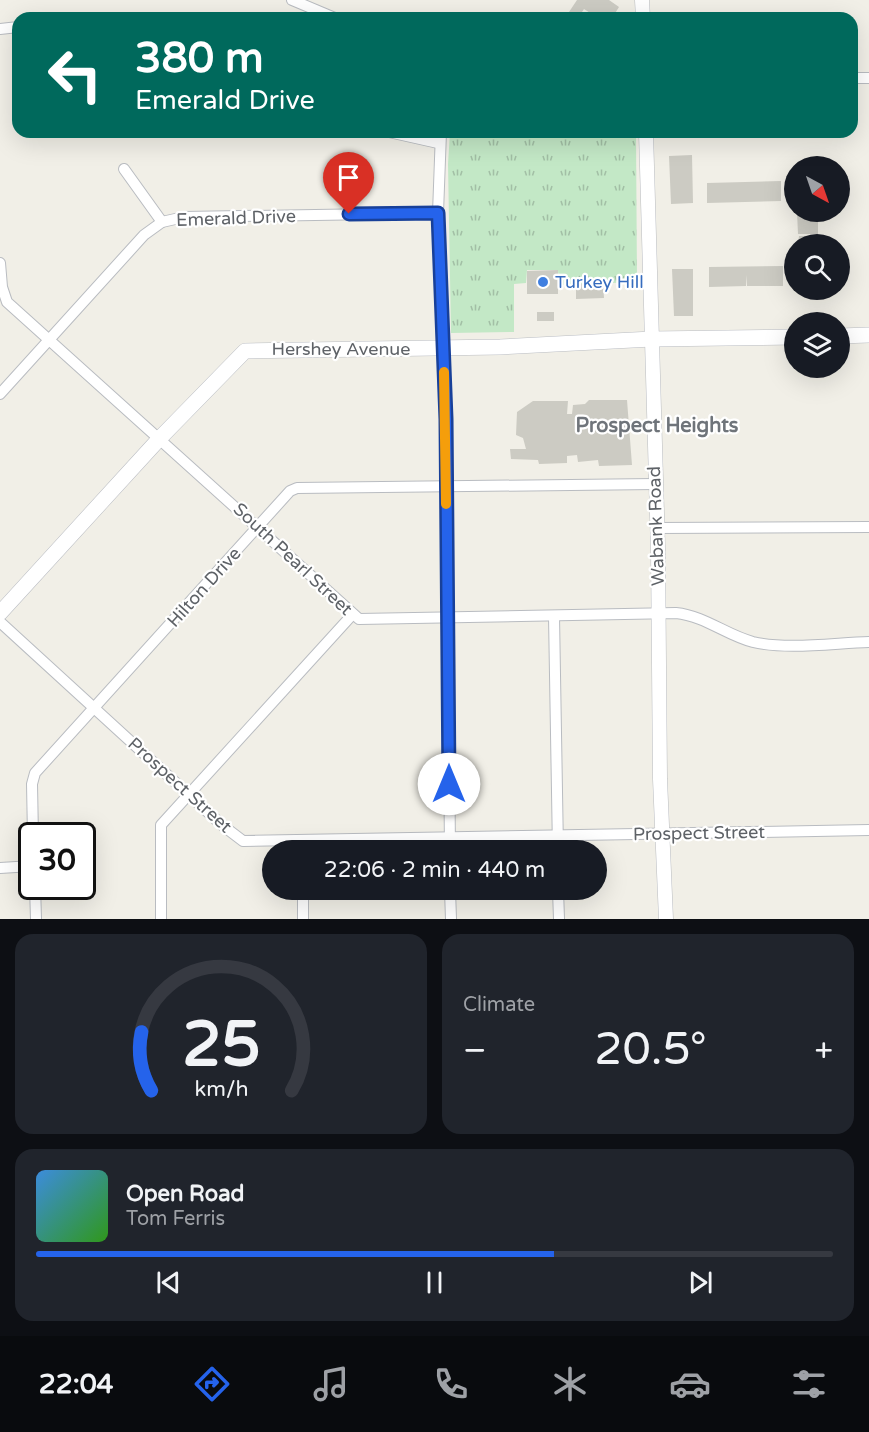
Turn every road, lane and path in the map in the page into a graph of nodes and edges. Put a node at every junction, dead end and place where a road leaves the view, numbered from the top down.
1 (292, 0) edge
2 (321, 12) edge
3 (440, 138) edge
4 (646, 138) edge
5 (124, 169) dead end
6 (438, 213) junction
7 (162, 222) junction
8 (0, 263) edge
9 (869, 335) edge
10 (850, 336) edge
11 (784, 337) edge
12 (652, 339) junction
13 (49, 340) junction
14 (443, 348) junction
15 (0, 394) edge
16 (160, 438) junction
17 (655, 484) junction
18 (446, 487) junction
19 (259, 526) junction
20 (869, 527) edge
21 (657, 528) junction
22 (0, 613) edge
23 (659, 613) junction
24 (352, 615) junction
25 (554, 616) junction
26 (448, 617) junction
27 (0, 622) edge
28 (869, 642) edge
29 (94, 707) junction
30 (189, 794) junction
31 (33, 822) edge
32 (869, 830) edge
33 (662, 834) junction
34 (557, 836) junction
35 (450, 838) junction
36 (413, 840) edge
37 (557, 840) edge
38 (262, 842) edge
39 (18, 867) edge
40 (0, 868) edge
41 (35, 900) edge
42 (303, 900) edge
43 (450, 900) edge
44 (558, 900) edge
45 (36, 919) edge
46 (162, 919) edge
47 (303, 919) edge
48 (451, 919) edge
49 (559, 919) edge
50 (666, 919) edge

1 - 2 street
3 - 6 street
4 - 12 street, Wabank Road
5 - 7 street
6 - 7 street, Emerald Drive
6 - 14 street
7 - 13 street, Emerald Drive
8 - 13 street, South Pearl Street
9 - 10 main road
11 - 12 main road, Hershey Avenue
12 - 14 main road, Hershey Avenue
12 - 17 street, Wabank Road
13 - 15 street, Emerald Drive
13 - 16 street, South Pearl Street
14 - 16 main road, Hershey Avenue
14 - 18 street
16 - 19 street, South Pearl Street
16 - 22 main road, Hershey Avenue
17 - 18 street, Hilton Drive
17 - 21 street, Wabank Road
18 - 19 street, Hilton Drive
18 - 26 street
19 - 24 street, South Pearl Street
19 - 29 street, Hilton Drive
20 - 21 street
21 - 23 street, Wabank Road
23 - 25 street, South Pearl Street
23 - 28 street, South Pearl Street
23 - 33 street, Wabank Road
24 - 26 street, South Pearl Street
24 - 30 street
25 - 26 street, South Pearl Street
25 - 34 street
26 - 35 street
27 - 29 street, Prospect Street
29 - 30 street, Prospect Street
29 - 31 street, Hilton Drive
30 - 38 street, Prospect Street
30 - 46 street
32 - 33 street, Prospect Street
33 - 34 street, Prospect Street
33 - 50 street, Wabank Road
34 - 35 street, Prospect Street
34 - 37 street
35 - 36 street, Prospect Street
39 - 40 street
41 - 45 street
42 - 47 street
43 - 48 street
44 - 49 street

